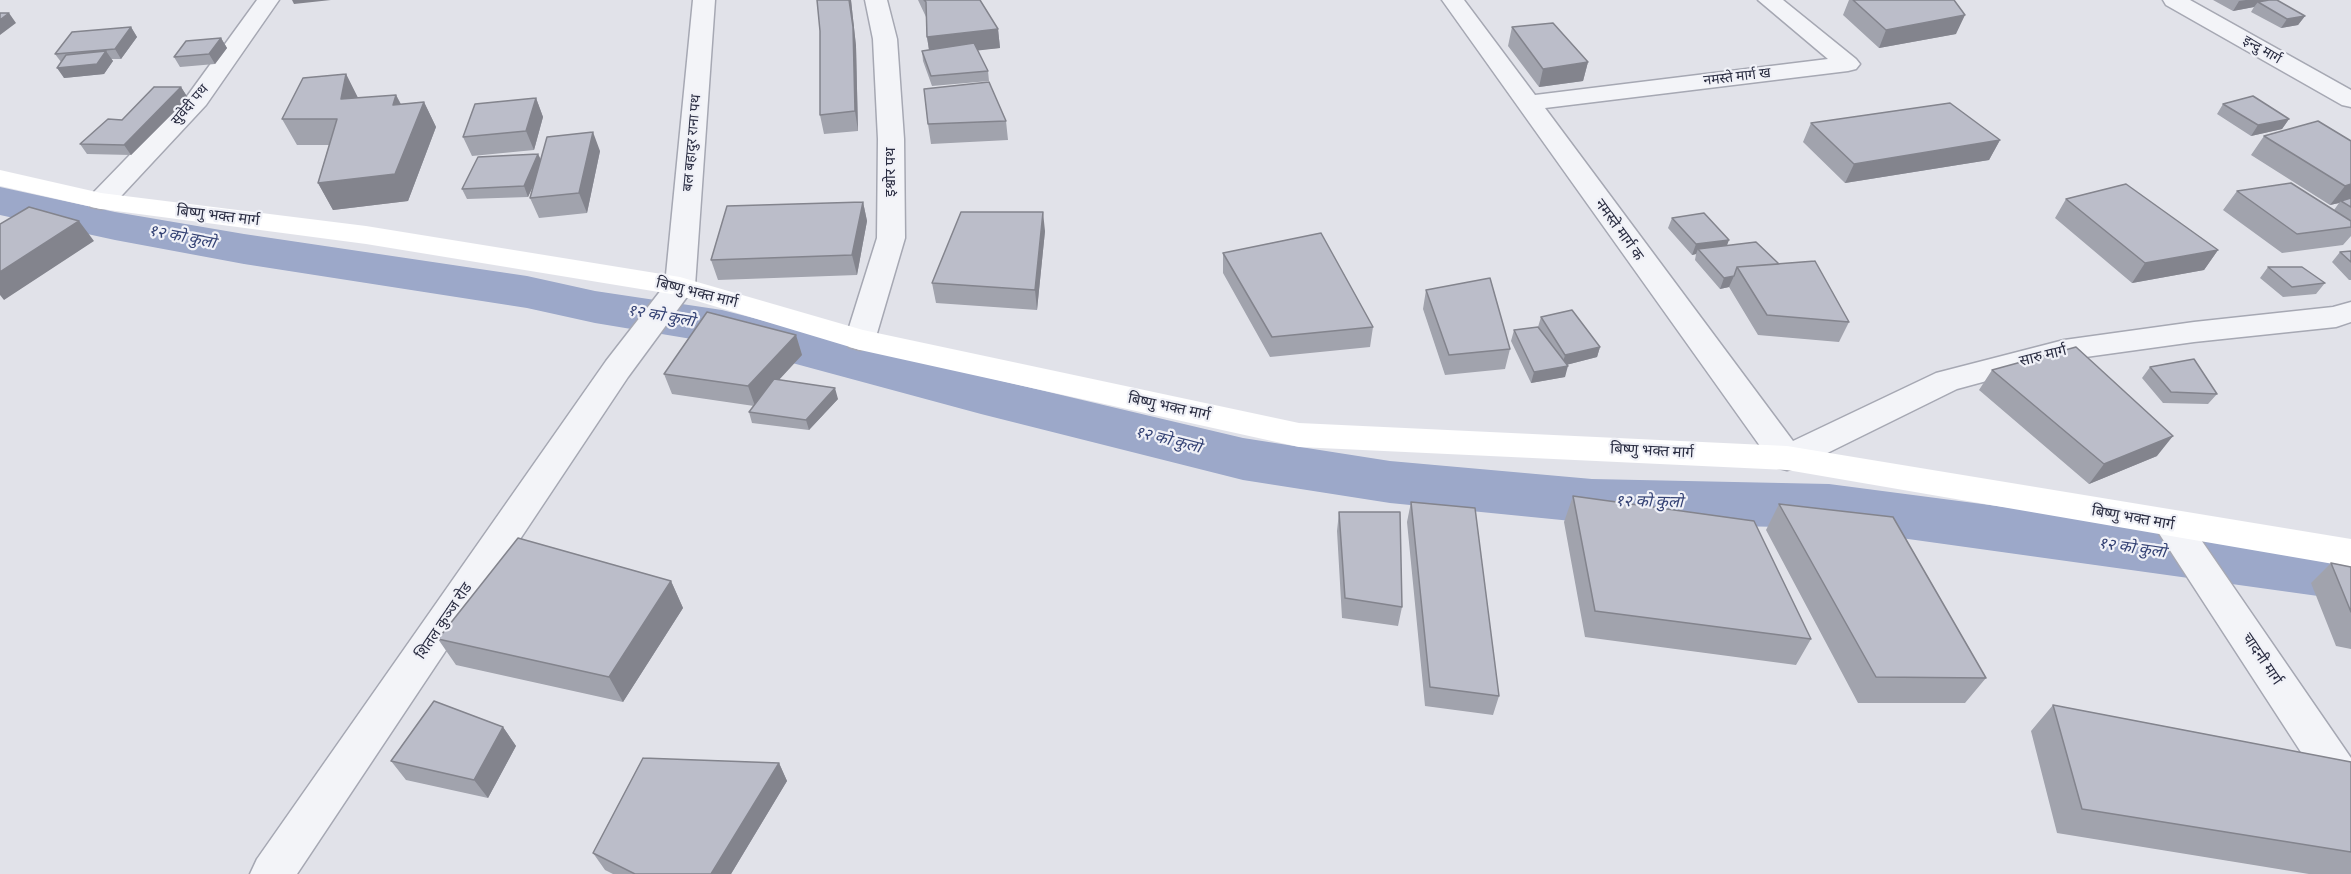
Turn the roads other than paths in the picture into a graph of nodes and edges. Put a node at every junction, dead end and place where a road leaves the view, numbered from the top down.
1 (268, 0) edge
2 (704, 0) edge
3 (876, 0) edge
4 (1453, 0) edge
5 (1769, 0) edge
6 (2174, 0) edge
7 (2351, 100) edge
8 (1526, 103) junction
9 (0, 178) edge
10 (101, 201) junction
11 (680, 285) junction
12 (2351, 312) edge
13 (860, 340) junction
14 (1787, 458) junction
15 (2177, 532) junction
16 (2351, 553) edge
17 (2351, 794) edge
18 (272, 874) edge

1 - 10 street, सुवेदी पथ
2 - 11 street, बल बहादुर राना पथ
3 - 13 street, इश्वोर पथ
4 - 8 street, नमस्ते मार्ग क
5 - 8 street, नमस्ते मार्ग ख
6 - 7 street, इन्दु मार्ग
8 - 14 street, नमस्ते मार्ग क
9 - 10 street, बिष्णु भक्त मार्ग
10 - 11 street, बिष्णु भक्त मार्ग
11 - 13 street, बिष्णु भक्त मार्ग
11 - 18 street, शितल कुञ्ज रोड
12 - 14 street, सारु मार्ग
13 - 14 street, बिष्णु भक्त मार्ग
14 - 15 street, बिष्णु भक्त मार्ग
15 - 16 street, बिष्णु भक्त मार्ग
15 - 17 street, चादनी मार्ग

